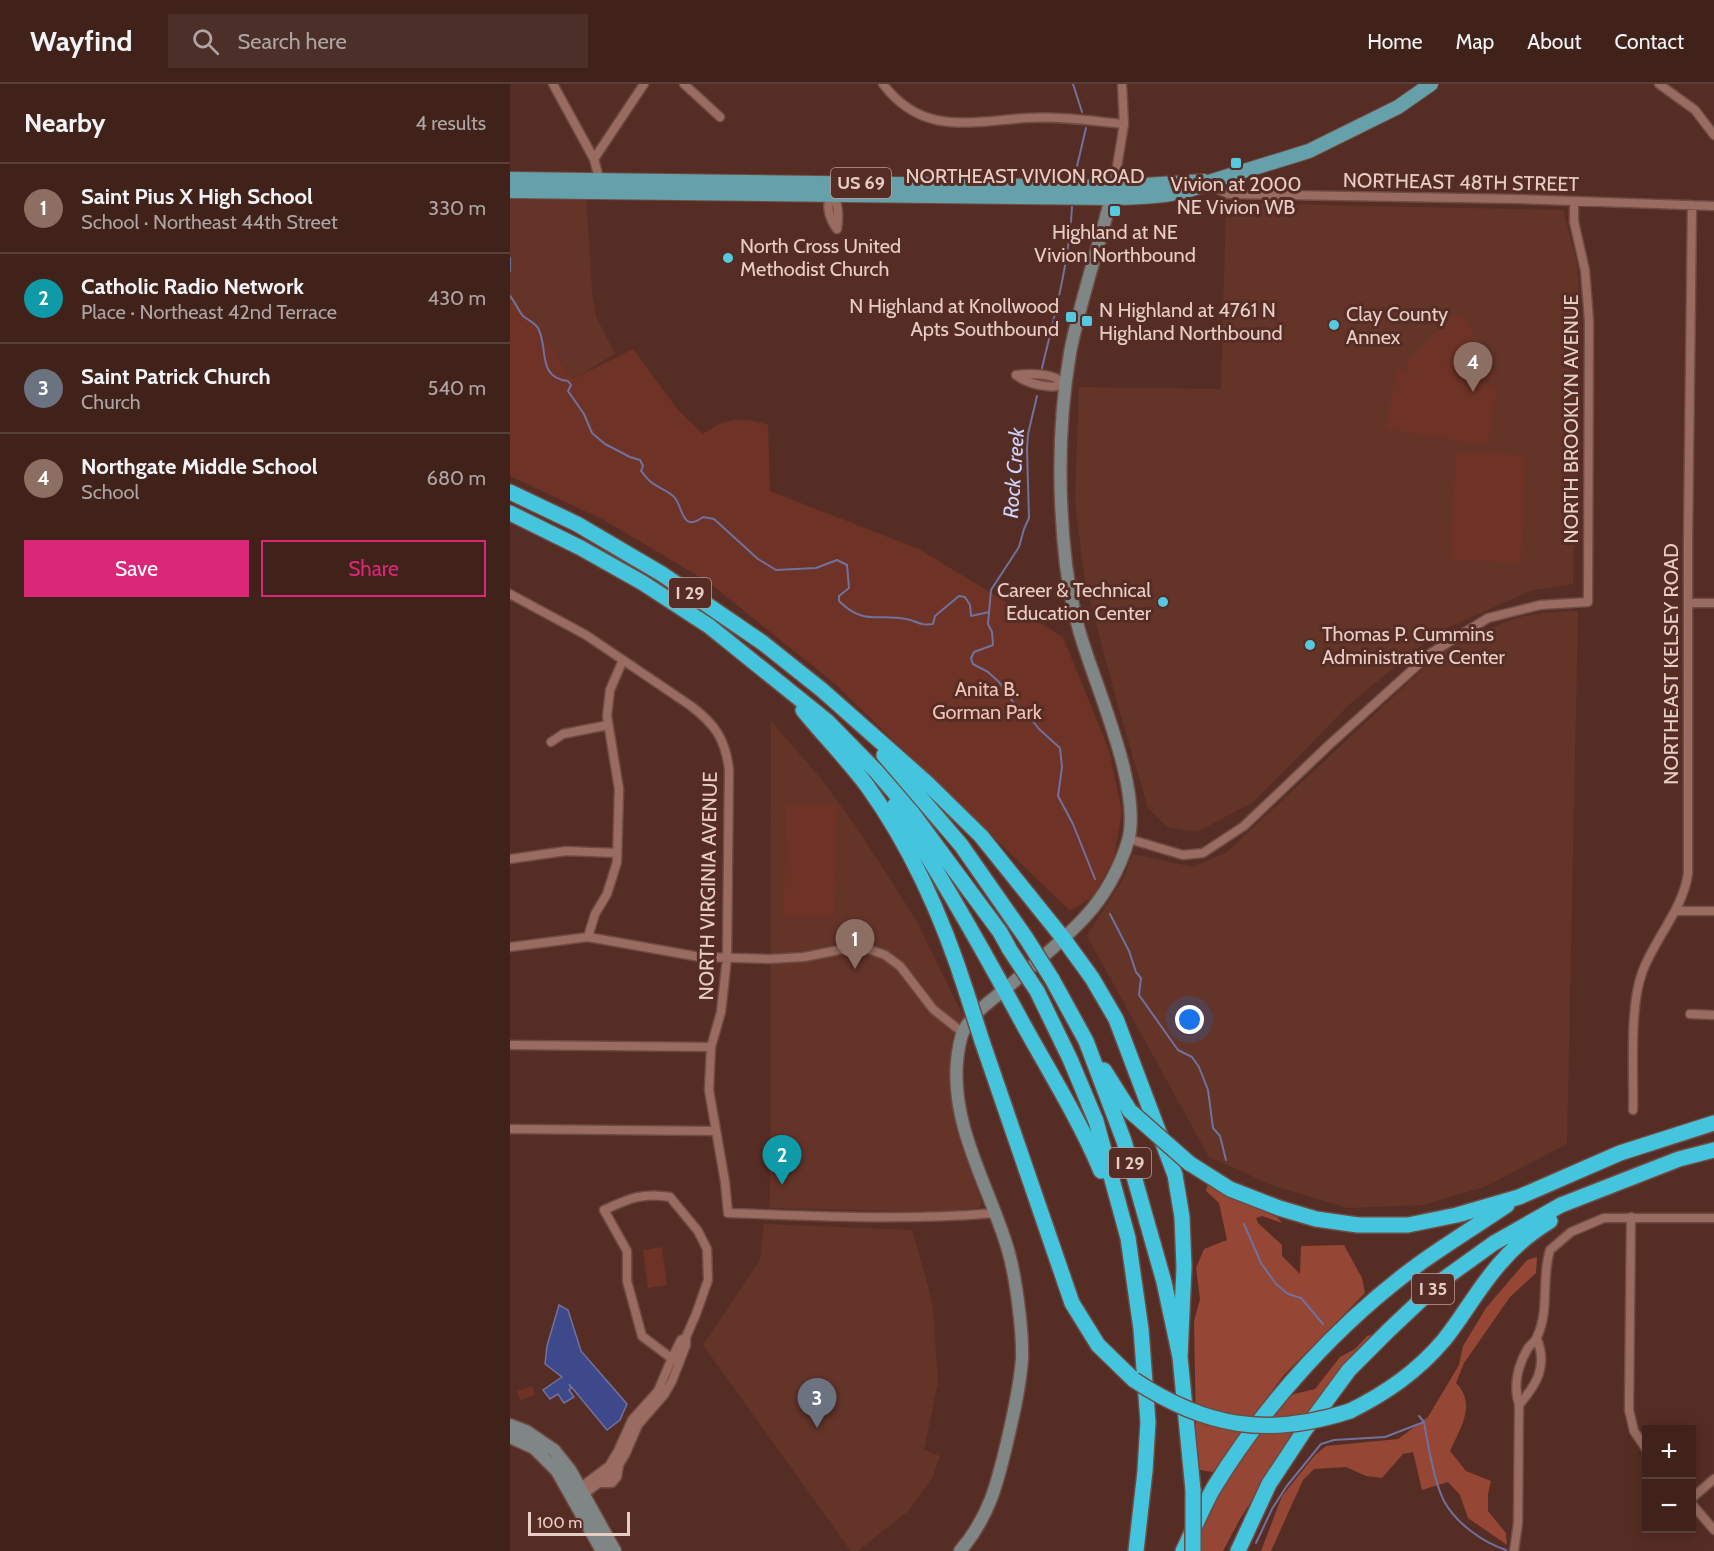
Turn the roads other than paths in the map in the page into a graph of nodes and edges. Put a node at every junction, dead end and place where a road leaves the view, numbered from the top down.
1 (553, 84) edge
2 (644, 84) edge
3 (684, 84) edge
4 (883, 84) edge
5 (1122, 84) edge
6 (1431, 84) edge
7 (1659, 84) edge
8 (720, 117) dead end
9 (1124, 124) junction
10 (1714, 135) edge
11 (594, 159) junction
12 (510, 179) edge
13 (1212, 181) junction
14 (777, 182) junction
15 (600, 186) junction
16 (832, 189) junction
17 (510, 191) edge
18 (1113, 192) junction
19 (764, 194) junction
20 (1574, 201) junction
21 (1692, 205) junction
22 (1714, 206) edge
23 (1065, 384) junction
24 (510, 492) edge
25 (510, 513) edge
26 (510, 594) edge
27 (1688, 603) junction
28 (1714, 603) edge
29 (623, 660) junction
30 (779, 683) junction
31 (854, 717) junction
32 (608, 724) junction
33 (551, 742) dead end
34 (876, 771) junction
35 (1129, 839) junction
36 (617, 853) junction
37 (510, 859) edge
38 (1674, 911) junction
39 (1714, 911) edge
40 (588, 937) junction
41 (1063, 938) junction
42 (510, 946) edge
43 (727, 958) junction
44 (1005, 990) junction
45 (1690, 1014) dead end
46 (1714, 1015) edge
47 (963, 1033) junction
48 (1086, 1041) junction
49 (510, 1046) edge
50 (711, 1047) junction
51 (1633, 1110) dead end
52 (1712, 1124) edge
53 (510, 1129) edge
54 (715, 1131) junction
55 (1714, 1150) edge
56 (1598, 1191) junction
57 (1519, 1197) junction
58 (994, 1213) junction
59 (1631, 1217) junction
60 (1714, 1218) edge
61 (1128, 1238) junction
62 (686, 1337) junction
63 (1537, 1339) junction
64 (1180, 1357) junction
65 (672, 1358) junction
66 (679, 1365) junction
67 (1519, 1405) junction
68 (510, 1425) edge
69 (510, 1437) edge
70 (1642, 1442) edge
71 (600, 1479) junction
72 (1714, 1479) edge
73 (577, 1495) junction
74 (1696, 1495) edge
75 (1696, 1509) edge
76 (1714, 1530) edge
77 (602, 1551) edge
78 (615, 1551) edge
79 (960, 1551) edge
80 (1136, 1551) edge
81 (1183, 1551) edge
82 (1193, 1551) edge
83 (1238, 1551) edge
84 (1514, 1551) edge

1 - 11 street
2 - 11 street
3 - 8 street
4 - 9 street
5 - 9 street
6 - 13 main road, NORTHEAST VIVION ROAD / US 69
7 - 10 street
9 - 18 street
11 - 15 street
12 - 15 main road, NORTHEAST VIVION ROAD / US 69
13 - 18 main road, NORTHEAST VIVION ROAD / US 69
13 - 20 street, NORTHEAST 48TH STREET
14 - 15 main road, NORTHEAST VIVION ROAD / US 69
14 - 16 main road, NORTHEAST VIVION ROAD / US 69
14 - 19 main road
15 - 17 main road, NORTHEAST VIVION ROAD / US 69
15 - 19 main road, NORTHEAST VIVION ROAD / US 69
16 - 18 main road, NORTHEAST VIVION ROAD / US 69
16 - 19 main road, NORTHEAST VIVION ROAD / US 69
18 - 23 street
20 - 21 street, NORTHEAST 48TH STREET
20 - 35 street, NORTH BROOKLYN AVENUE
21 - 22 street, NORTHEAST 48TH STREET
21 - 27 street, NORTHEAST KELSEY ROAD
23 - 23 street
23 - 35 street
24 - 31 highway, I 29
25 - 30 highway, I 29
26 - 29 street
27 - 28 street
27 - 38 street, NORTHEAST KELSEY ROAD
29 - 32 street
29 - 43 street, NORTH VIRGINIA AVENUE
30 - 34 highway, I 29
30 - 56 highway, bridge
31 - 41 highway
31 - 48 highway, I 29, bridge
32 - 33 street
32 - 36 street
34 - 44 highway
34 - 61 highway, I 29, bridge
35 - 41 street
36 - 37 street
36 - 40 street
38 - 39 street
38 - 51 street, NORTHEAST KELSEY ROAD
40 - 42 street
40 - 43 street
41 - 44 street
41 - 64 highway
43 - 47 street
43 - 50 street, NORTH VIRGINIA AVENUE
44 - 47 street
44 - 61 highway
45 - 46 street
47 - 58 street
48 - 57 highway, bridge
48 - 64 highway, I 29
49 - 50 street
50 - 54 street, NORTH VIRGINIA AVENUE
52 - 57 highway, I 35
53 - 54 street
54 - 58 street, NORTH VIRGINIA AVENUE
55 - 56 highway, I 35
56 - 83 highway, I 35
57 - 81 highway, I 35
58 - 79 street
59 - 60 street
59 - 63 street
59 - 70 street
61 - 80 highway, I 29
62 - 65 street
62 - 65 street
62 - 66 street
63 - 67 street
63 - 67 street
64 - 82 highway, I 29, bridge
65 - 66 street
65 - 71 street
66 - 71 street
67 - 84 street
68 - 73 street
69 - 73 street
71 - 73 street
72 - 74 street
73 - 77 street
73 - 78 street
75 - 76 street

